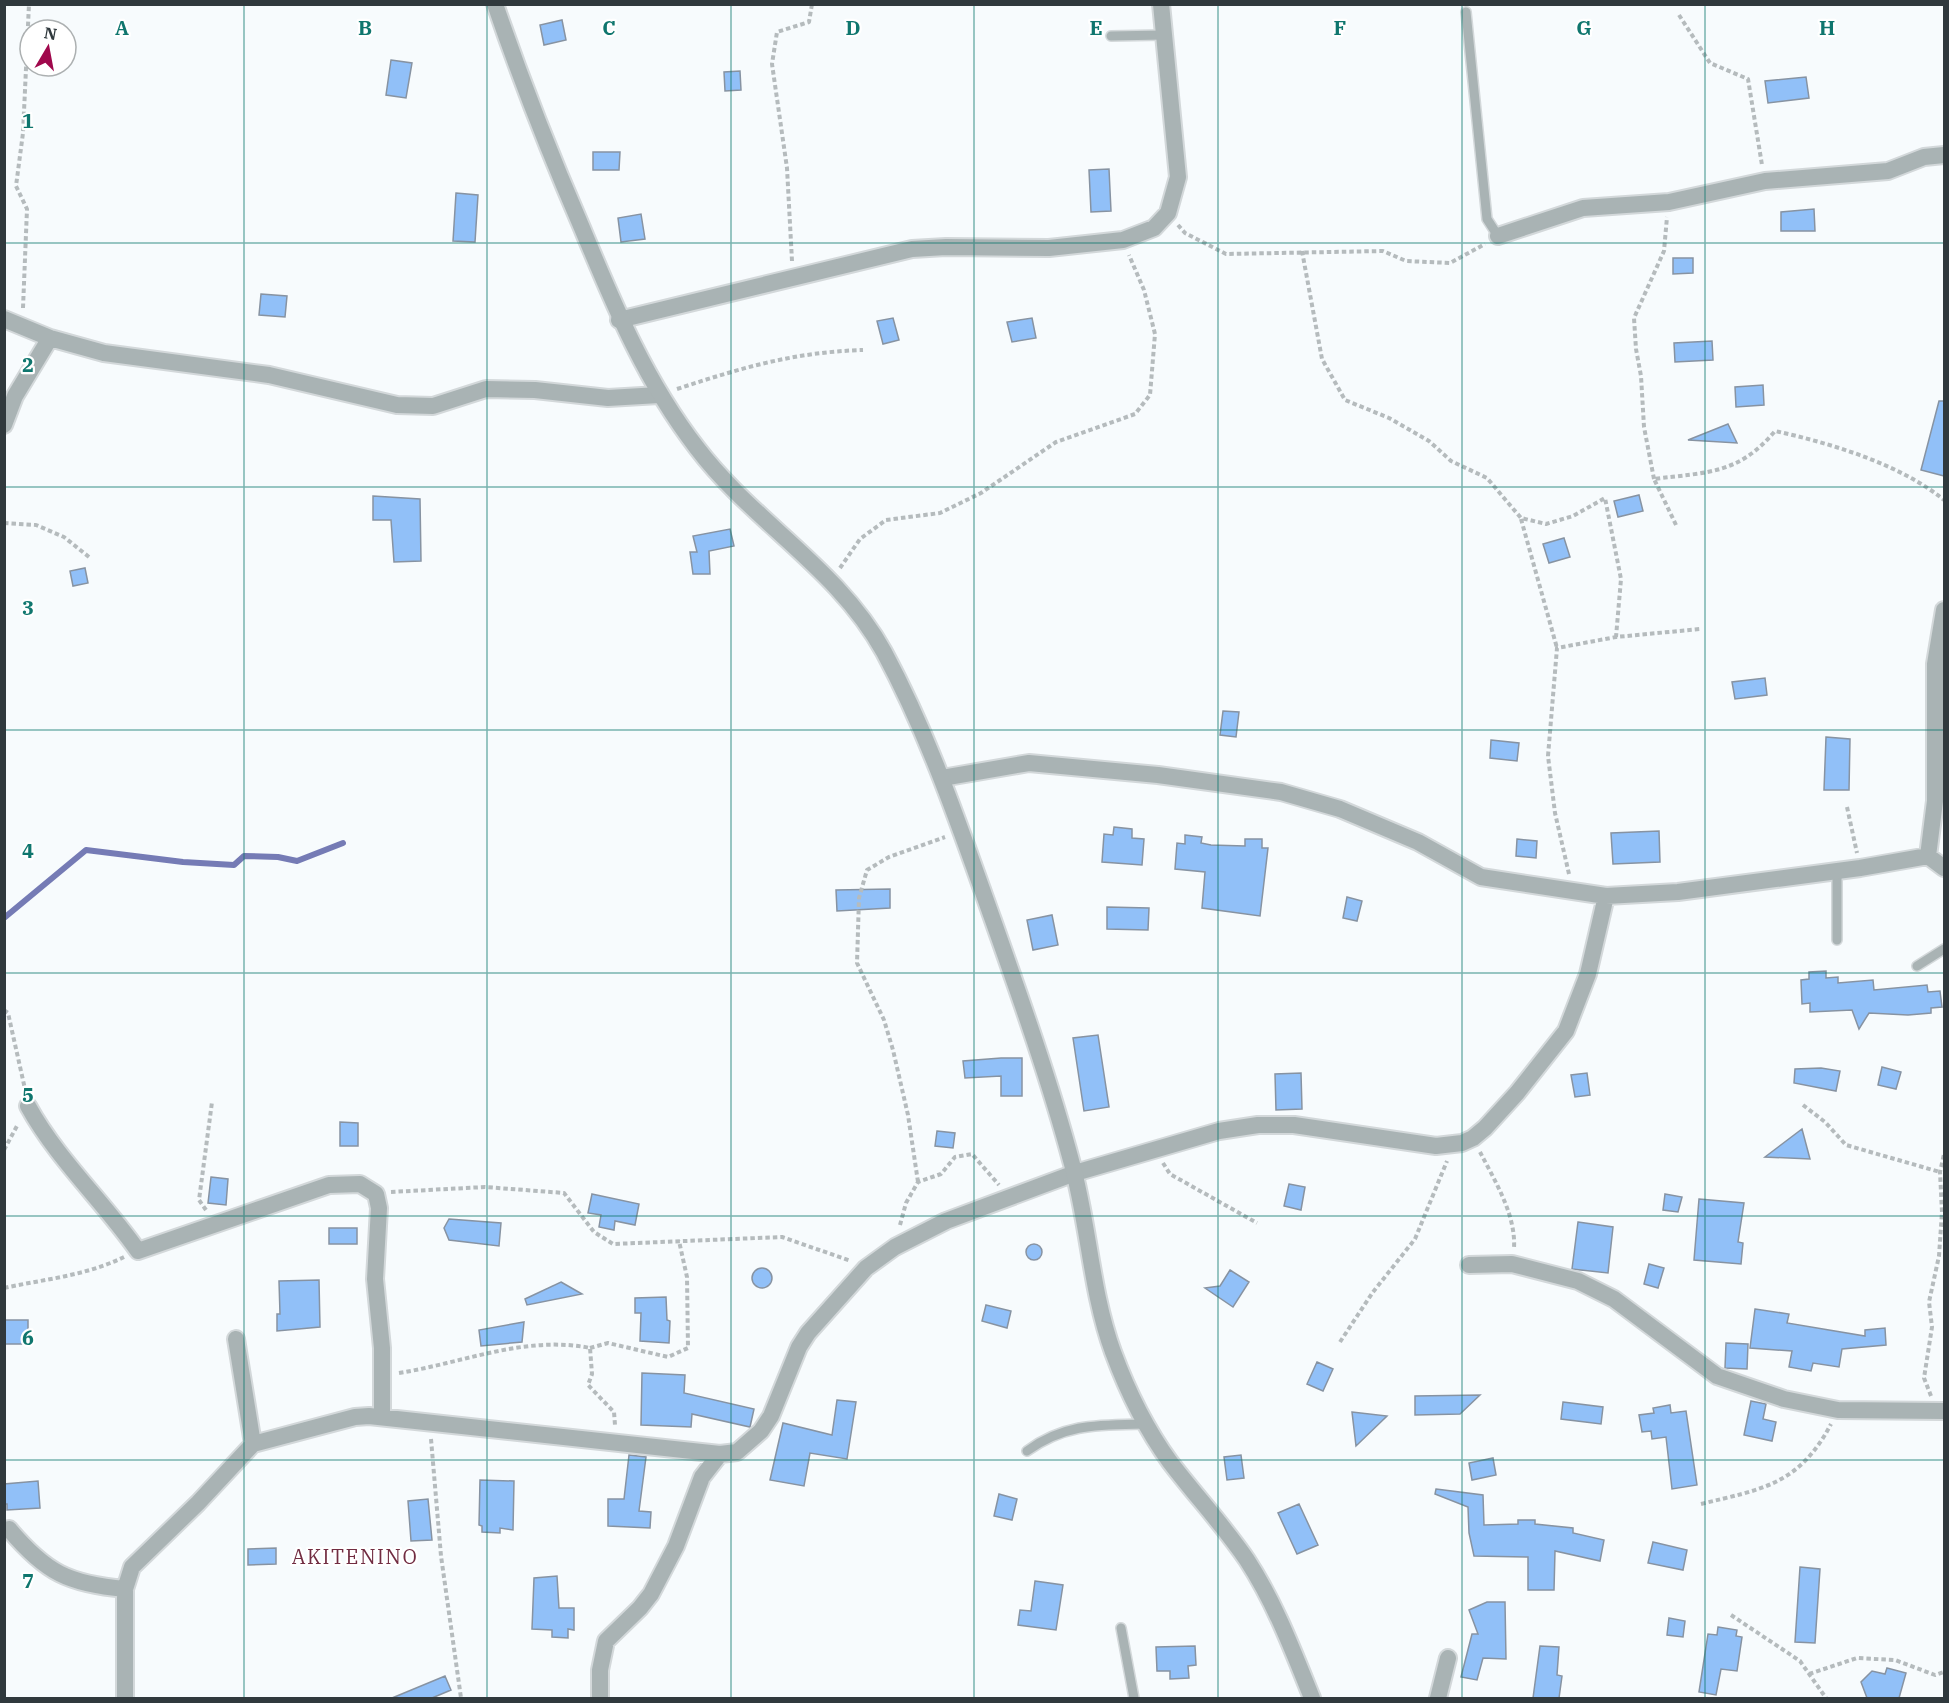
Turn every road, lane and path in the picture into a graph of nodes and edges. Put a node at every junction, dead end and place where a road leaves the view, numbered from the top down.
1 (29, 4) edge
2 (495, 4) edge
3 (812, 4) edge
4 (1161, 4) edge
5 (1466, 12) dead end
6 (1679, 15) dead end
7 (1163, 35) junction
8 (1111, 36) dead end
9 (1944, 155) edge
10 (1765, 181) junction
11 (1669, 202) junction
12 (1168, 213) junction
13 (1498, 236) junction
14 (1123, 240) junction
15 (1302, 251) junction
16 (792, 277) junction
17 (4, 319) edge
18 (620, 320) junction
19 (22, 327) junction
20 (50, 338) junction
21 (863, 350) dead end
22 (659, 395) junction
23 (4, 425) edge
24 (1654, 479) junction
25 (1944, 500) edge
26 (1521, 518) junction
27 (4, 523) edge
28 (1676, 525) dead end
29 (89, 556) dead end
30 (831, 581) junction
31 (1944, 610) edge
32 (1700, 629) dead end
33 (1616, 637) junction
34 (1557, 648) junction
35 (942, 778) junction
36 (1847, 807) dead end
37 (961, 832) junction
38 (1928, 856) junction
39 (1860, 868) junction
40 (1944, 868) edge
41 (1837, 871) junction
42 (1574, 892) junction
43 (1605, 896) junction
44 (1838, 940) dead end
45 (1944, 949) edge
46 (1917, 966) dead end
47 (4, 1010) edge
48 (212, 1102) dead end
49 (1803, 1105) dead end
50 (28, 1106) junction
51 (1473, 1138) junction
52 (1451, 1146) junction
53 (4, 1150) edge
54 (1154, 1150) junction
55 (1944, 1154) edge
56 (1940, 1172) junction
57 (1075, 1173) junction
58 (918, 1182) junction
59 (376, 1194) junction
60 (1010, 1197) junction
61 (214, 1223) junction
62 (1257, 1223) dead end
63 (679, 1241) junction
64 (895, 1246) junction
65 (138, 1251) junction
66 (1512, 1264) junction
67 (1469, 1265) dead end
68 (866, 1268) junction
69 (4, 1288) edge
70 (236, 1339) dead end
71 (1340, 1342) dead end
72 (590, 1348) junction
73 (384, 1376) junction
74 (1838, 1410) junction
75 (1941, 1411) edge
76 (382, 1417) junction
77 (430, 1424) junction
78 (1146, 1424) junction
79 (617, 1443) junction
80 (253, 1444) junction
81 (1028, 1451) dead end
82 (720, 1454) junction
83 (1701, 1504) dead end
84 (9, 1529) dead end
85 (125, 1589) junction
86 (1731, 1616) dead end
87 (1121, 1628) dead end
88 (1448, 1658) dead end
89 (1944, 1672) edge
90 (1809, 1674) junction
91 (125, 1698) edge
92 (461, 1698) edge
93 (600, 1698) edge
94 (1134, 1698) edge
95 (1312, 1698) edge
96 (1438, 1698) edge
97 (1826, 1698) edge

1 - 19 path
2 - 18 street
3 - 16 path
4 - 7 street
5 - 13 lane
6 - 10 path
7 - 8 lane
7 - 12 street
9 - 10 street
10 - 11 street
11 - 13 street
11 - 24 path
12 - 14 street
12 - 15 path
13 - 15 path
14 - 16 street
14 - 30 path
15 - 26 path
16 - 18 street
17 - 19 street
18 - 22 street
19 - 20 street
20 - 22 street
20 - 23 street
21 - 22 path
22 - 30 street
24 - 25 path
24 - 28 path
26 - 33 path
26 - 34 path
27 - 29 path
30 - 35 street
31 - 38 street
32 - 33 path
33 - 34 path
34 - 42 path
35 - 37 street
35 - 42 street
36 - 39 path
37 - 57 street
37 - 58 path
38 - 39 street
38 - 40 street
39 - 41 street
41 - 43 street
41 - 44 lane
42 - 43 street
43 - 51 street
45 - 46 lane
47 - 50 path
48 - 61 path
49 - 56 path
50 - 53 path
50 - 65 street
51 - 52 street
51 - 66 path
52 - 54 street
52 - 71 path
54 - 57 street
54 - 62 path
55 - 56 path
56 - 75 path
57 - 60 street
57 - 78 street
58 - 60 path
58 - 64 path
59 - 61 street
59 - 63 path
59 - 73 street
60 - 64 street
61 - 65 street
63 - 68 path
63 - 72 path
64 - 68 street
65 - 69 path
66 - 67 street
66 - 74 street
68 - 82 street
70 - 80 street
72 - 73 path
72 - 79 path
73 - 76 street
74 - 75 street
74 - 83 path
76 - 77 street
76 - 80 street
77 - 79 street
77 - 92 path
78 - 81 lane
78 - 95 street
79 - 82 street
80 - 85 street
82 - 93 street
84 - 85 street
85 - 91 street
86 - 90 path
87 - 94 lane
88 - 96 street
89 - 90 path
90 - 97 path

